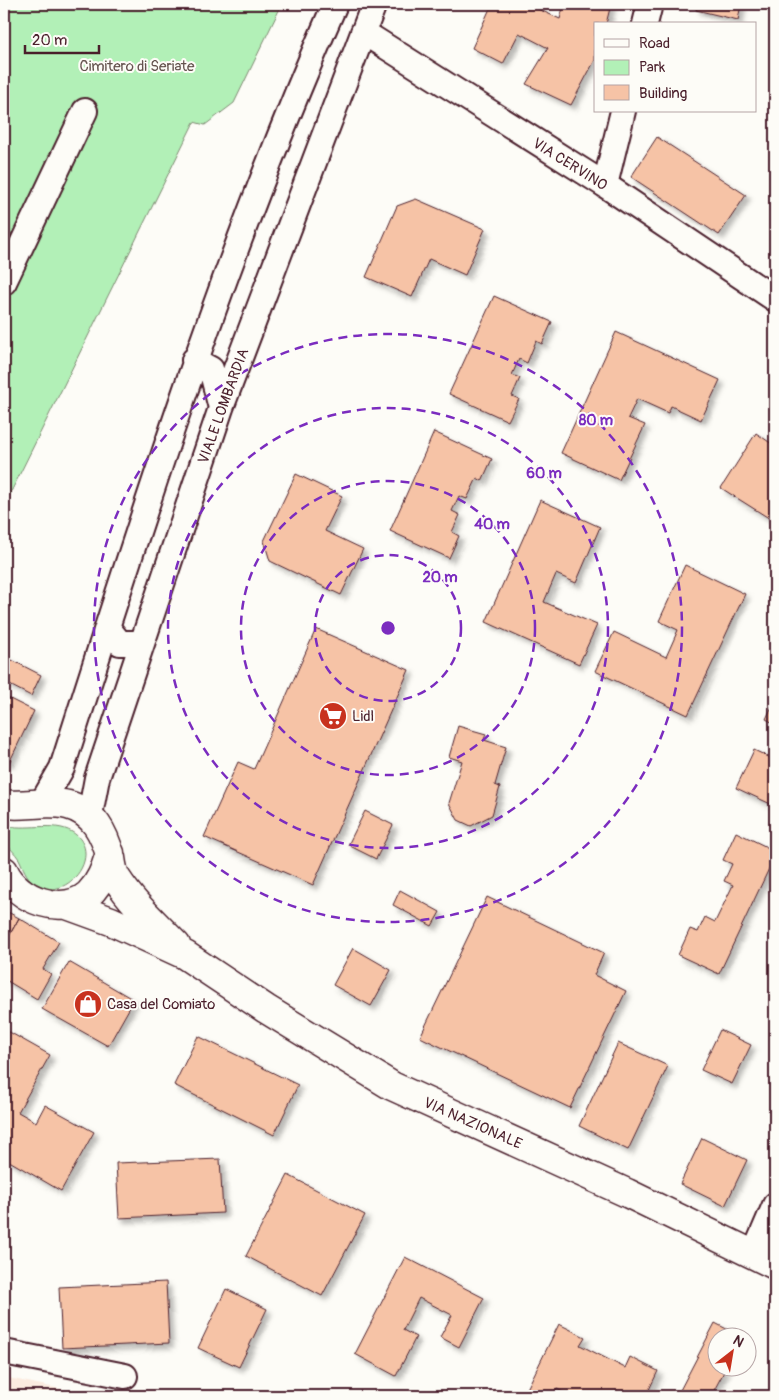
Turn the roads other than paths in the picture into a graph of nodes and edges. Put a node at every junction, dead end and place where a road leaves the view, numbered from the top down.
1 (335, 4) edge
2 (374, 4) edge
3 (650, 4) edge
4 (646, 22) edge
5 (363, 32) junction
6 (85, 112) dead end
7 (623, 112) edge
8 (605, 185) junction
9 (4, 282) edge
10 (775, 299) edge
11 (194, 360) junction
12 (221, 408) junction
13 (107, 627) junction
14 (142, 643) junction
15 (43, 801) junction
16 (4, 804) edge
17 (90, 815) junction
18 (110, 853) junction
19 (4, 871) edge
20 (67, 905) junction
21 (186, 955) junction
22 (775, 1206) edge
23 (765, 1260) edge
24 (4, 1352) edge
25 (125, 1376) dead end

1 - 11 street
2 - 5 street, VIALE LOMBARDIA
3 - 4 street
5 - 8 street, VIA CERVINO
5 - 12 street, VIALE LOMBARDIA
6 - 9 street
7 - 8 street
8 - 10 street, VIA CERVINO
11 - 12 street
11 - 13 street
12 - 14 street, VIALE LOMBARDIA
13 - 14 street
13 - 15 street
14 - 17 street, VIALE LOMBARDIA
15 - 16 main road
15 - 17 main road
17 - 18 main road, VIA NAZIONALE
18 - 20 main road
18 - 21 main road, VIA NAZIONALE
19 - 20 main road, VIA NAZIONALE
20 - 21 main road, VIA NAZIONALE
21 - 23 main road, VIA NAZIONALE
22 - 23 street
24 - 25 street

